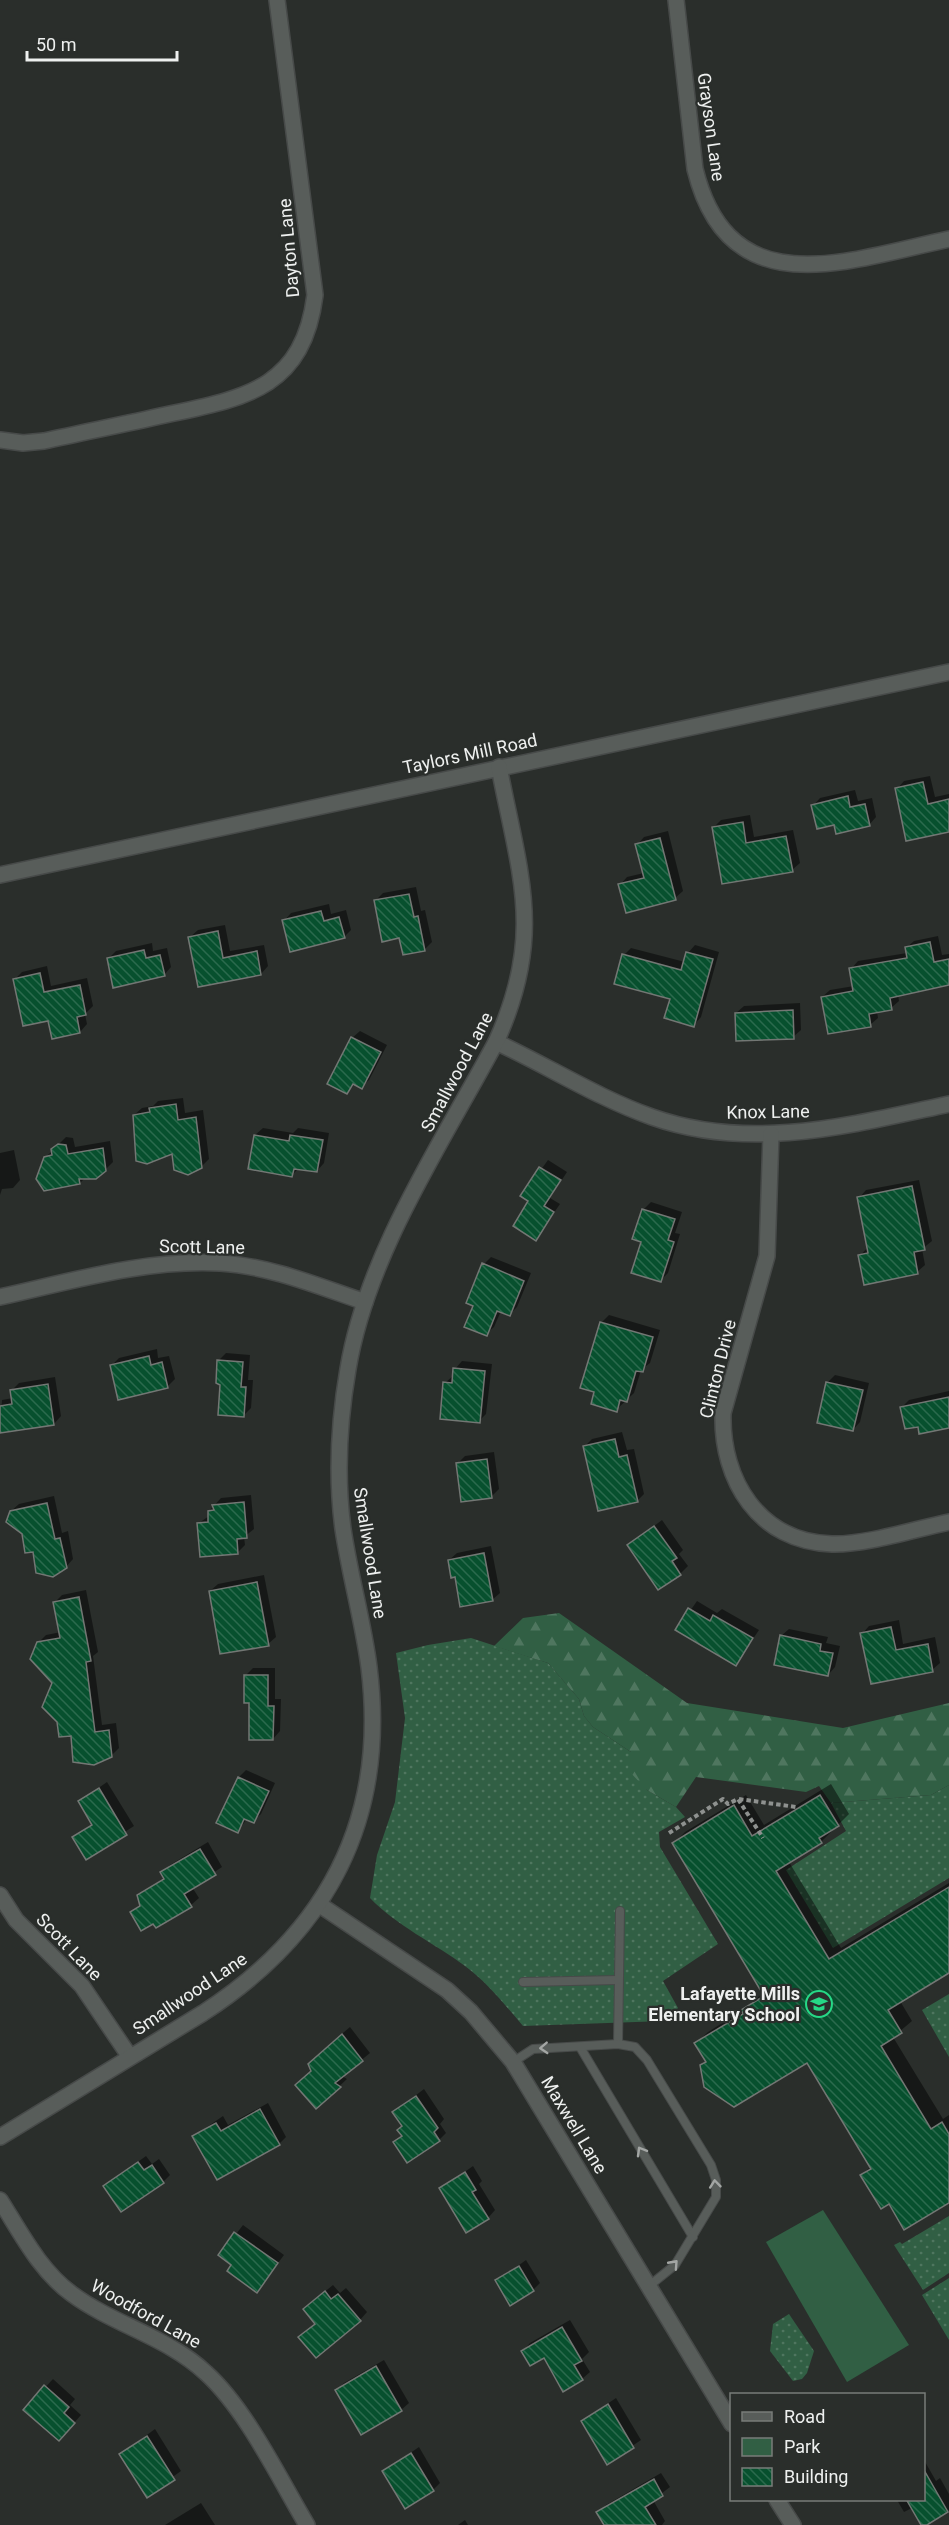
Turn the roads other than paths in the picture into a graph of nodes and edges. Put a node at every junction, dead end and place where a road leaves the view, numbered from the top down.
1 (277, 0) edge
2 (676, 0) edge
3 (949, 239) edge
4 (0, 440) edge
5 (949, 672) edge
6 (499, 767) junction
7 (0, 875) edge
8 (496, 1042) junction
9 (949, 1104) edge
10 (771, 1134) junction
11 (0, 1297) edge
12 (365, 1302) junction
13 (949, 1522) edge
14 (0, 1894) edge
15 (320, 1905) junction
16 (620, 1911) dead end
17 (618, 1980) junction
18 (523, 1982) dead end
19 (618, 2044) junction
20 (580, 2047) junction
21 (130, 2057) junction
22 (513, 2062) junction
23 (0, 2137) edge
24 (0, 2200) edge
25 (693, 2236) junction
26 (649, 2286) junction
27 (730, 2421) edge
28 (778, 2501) edge
29 (307, 2525) edge
30 (793, 2525) edge

1 - 4 street, Dayton Lane
2 - 3 street, Grayson Lane
5 - 6 street, Taylors Mill Road
6 - 7 street, Taylors Mill Road
6 - 8 street, Smallwood Lane
8 - 10 street, Knox Lane
8 - 12 street, Smallwood Lane
9 - 10 street, Knox Lane
10 - 13 street, Clinton Drive
11 - 12 street, Scott Lane
12 - 15 street, Smallwood Lane
14 - 21 street, Scott Lane
15 - 21 street, Smallwood Lane
15 - 22 street, Maxwell Lane
16 - 17 lane
17 - 18 lane
17 - 19 lane
19 - 20 lane
25 -> 19 lane
20 -> 22 lane
25 -> 20 lane
21 - 23 street, Smallwood Lane
22 - 26 street, Maxwell Lane
24 - 29 street, Woodford Lane
26 -> 25 lane
26 - 27 street, Maxwell Lane
28 - 30 street

